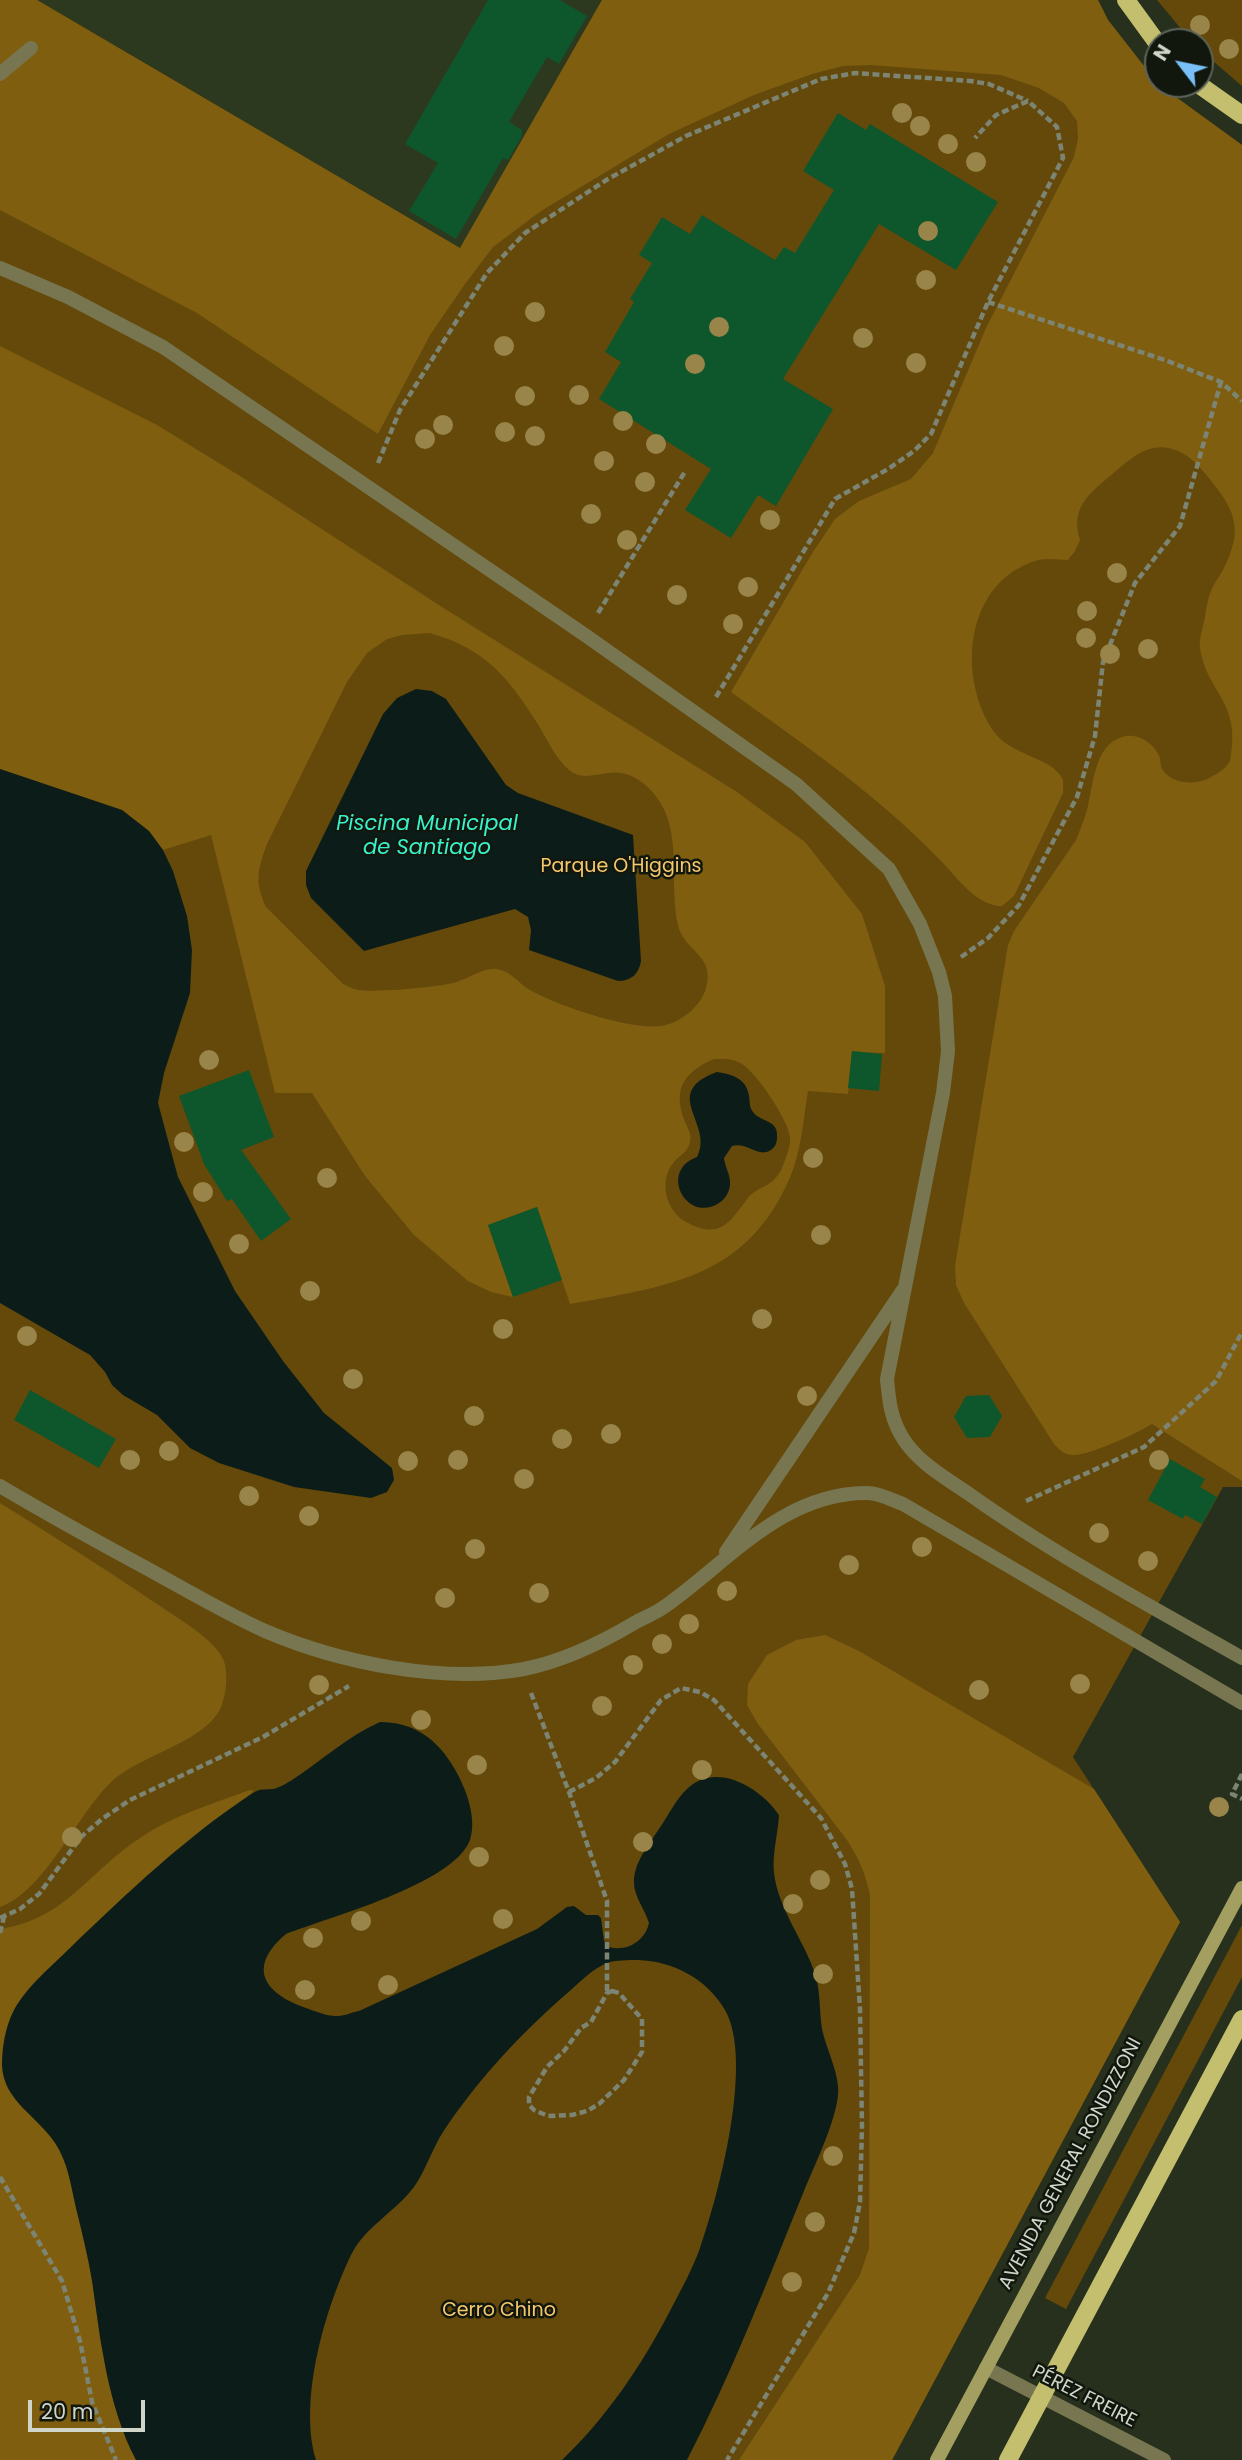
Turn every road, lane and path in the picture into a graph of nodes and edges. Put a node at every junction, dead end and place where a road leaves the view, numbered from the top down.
1 (1126, 0) edge
2 (1146, 28) edge
3 (31, 48) dead end
4 (0, 74) edge
5 (1214, 95) edge
6 (1028, 101) junction
7 (1242, 115) edge
8 (975, 138) dead end
9 (0, 268) edge
10 (988, 302) junction
11 (1221, 382) junction
12 (1242, 401) edge
13 (686, 470) dead end
14 (369, 486) junction
15 (585, 635) junction
16 (704, 719) junction
17 (939, 972) junction
18 (907, 1283) junction
19 (1242, 1332) edge
20 (0, 1486) edge
21 (998, 1514) junction
22 (719, 1561) junction
23 (1242, 1658) edge
24 (387, 1667) junction
25 (521, 1669) junction
26 (1242, 1703) edge
27 (1242, 1774) edge
28 (569, 1791) junction
29 (1242, 1799) edge
30 (1242, 1888) edge
31 (2, 1917) edge
32 (0, 1933) edge
33 (607, 1993) junction
34 (1242, 2019) edge
35 (0, 2177) edge
36 (986, 2368) junction
37 (1041, 2398) junction
38 (116, 2460) edge
39 (727, 2460) edge
40 (937, 2460) edge
41 (1008, 2460) edge
42 (1164, 2460) edge

1 - 2 main road
3 - 4 street
5 - 7 main road
6 - 8 path
6 - 10 path
6 - 14 path
9 - 14 street
10 - 11 path
10 - 16 path
11 - 12 path
11 - 17 path
13 - 15 path
14 - 15 street
15 - 16 street
16 - 17 street
17 - 18 street
18 - 21 street
18 - 22 street
19 - 21 path
20 - 24 street
21 - 23 street
22 - 25 street
22 - 26 street
24 - 25 street
24 - 31 path
25 - 28 path
27 - 29 path
28 - 33 path
28 - 39 path
30 - 36 main road, AVENIDA GENERAL RONDIZZONI
31 - 32 path
33 - 33 path
34 - 37 main road
35 - 38 path
36 - 37 street, PÉREZ FREIRE
36 - 40 main road, AVENIDA GENERAL RONDIZZONI
37 - 41 main road
37 - 42 street, PÉREZ FREIRE

